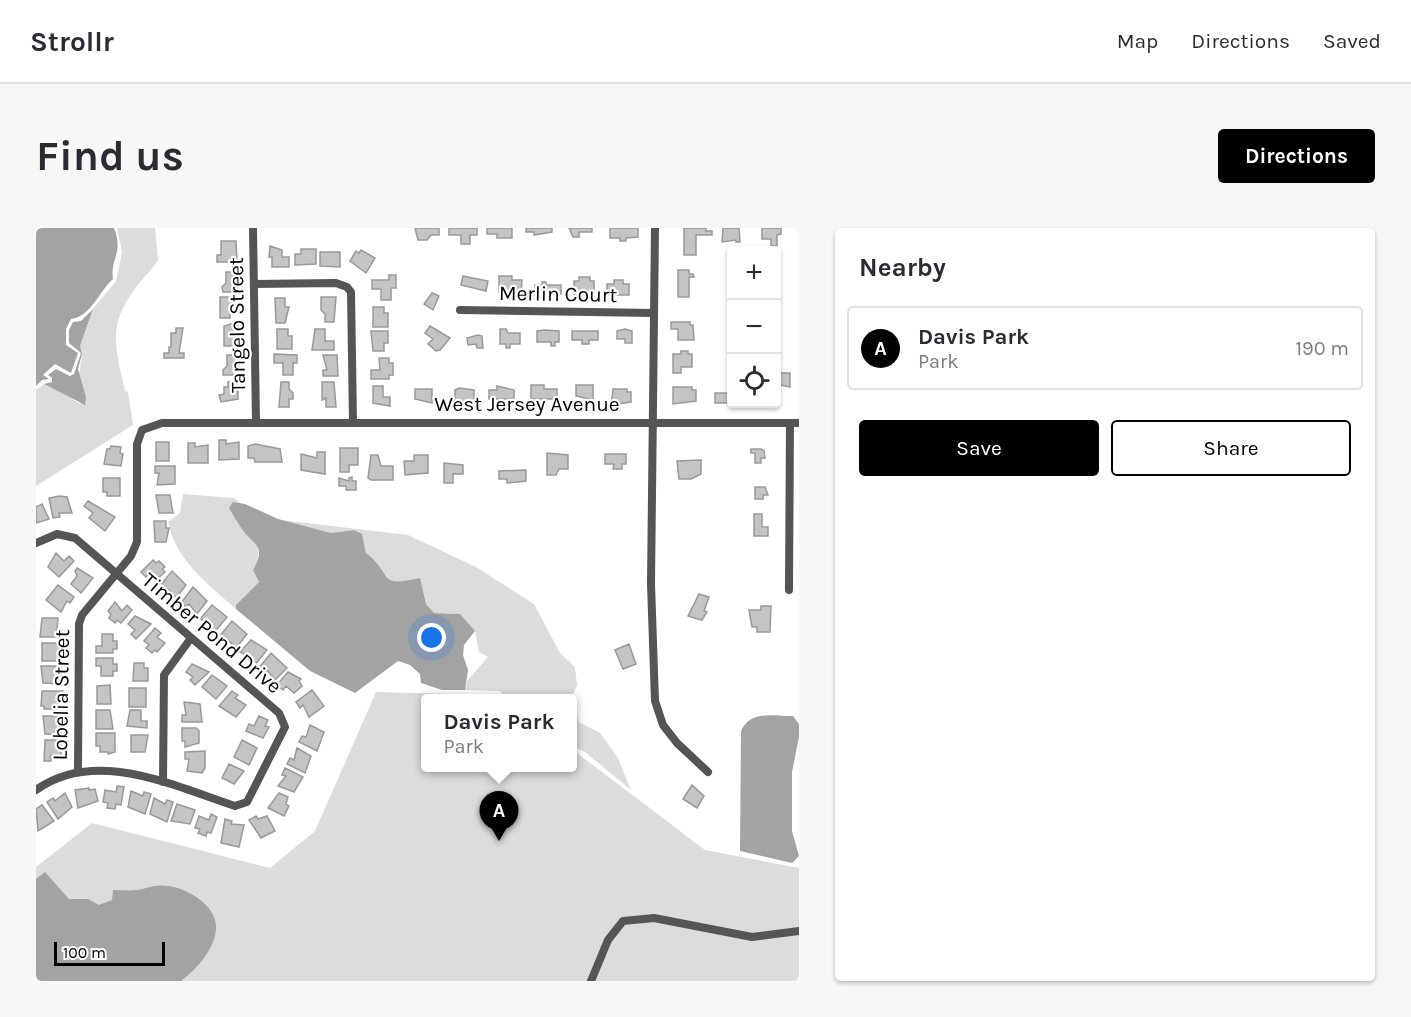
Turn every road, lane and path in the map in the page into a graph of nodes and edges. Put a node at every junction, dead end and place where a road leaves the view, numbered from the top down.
1 (253, 228) edge
2 (655, 228) edge
3 (254, 284) junction
4 (460, 310) dead end
5 (654, 313) junction
6 (256, 421) junction
7 (353, 422) junction
8 (652, 422) junction
9 (794, 423) edge
10 (36, 543) edge
11 (116, 575) junction
12 (789, 590) dead end
13 (191, 638) junction
14 (78, 772) junction
15 (708, 772) dead end
16 (163, 782) junction
17 (36, 790) edge
18 (799, 931) edge
19 (591, 981) edge

1 - 3 street, Tangelo Street
2 - 5 street
3 - 6 street, Tangelo Street
3 - 7 street
4 - 5 street, Merlin Court
5 - 8 street
6 - 7 street, West Jersey Avenue
6 - 11 street, Lobelia Street
7 - 8 street, West Jersey Avenue
8 - 9 street, West Jersey Avenue
8 - 15 street
9 - 12 street
10 - 11 street, Timber Pond Drive
11 - 13 street, Timber Pond Drive
11 - 14 street, Lobelia Street
13 - 16 street
13 - 16 street, Timber Pond Drive
14 - 16 street, Timber Pond Drive
14 - 17 street, Timber Pond Drive
18 - 19 street

